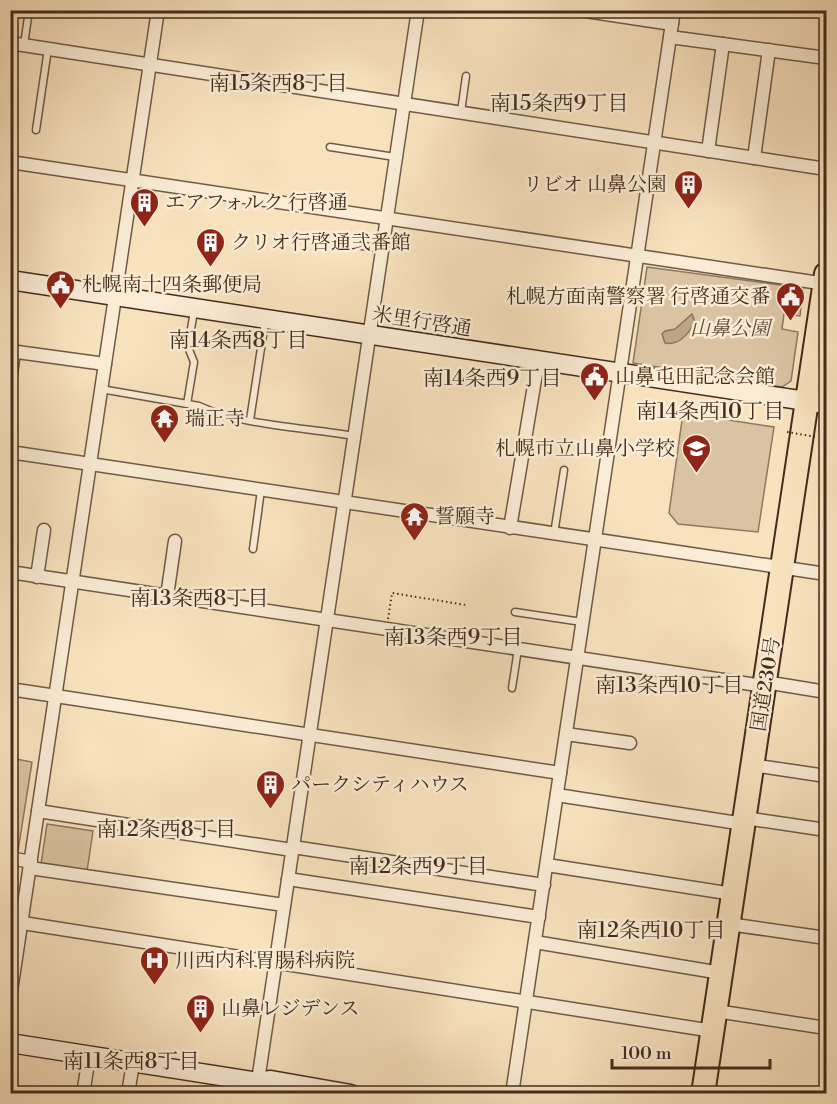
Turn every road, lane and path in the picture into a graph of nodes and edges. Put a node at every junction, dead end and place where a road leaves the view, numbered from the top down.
1 (29, 10) edge
2 (158, 10) edge
3 (418, 10) edge
4 (579, 10) edge
5 (674, 10) edge
6 (671, 31) junction
7 (10, 43) edge
8 (723, 44) junction
9 (24, 45) junction
10 (48, 48) junction
11 (769, 50) junction
12 (826, 58) edge
13 (150, 64) junction
14 (466, 76) dead end
15 (404, 103) junction
16 (461, 112) junction
17 (36, 130) dead end
18 (654, 142) junction
19 (330, 147) dead end
20 (708, 151) junction
21 (396, 158) junction
22 (754, 158) junction
23 (10, 162) edge
24 (826, 169) edge
25 (132, 180) junction
26 (387, 217) junction
27 (343, 243) dead end
28 (382, 249) junction
29 (638, 255) junction
30 (10, 280) edge
31 (826, 281) edge
32 (115, 296) junction
33 (194, 309) junction
34 (266, 320) junction
35 (369, 335) junction
36 (14, 351) edge
37 (538, 362) junction
38 (105, 364) junction
39 (620, 373) junction
40 (13, 381) dead end
41 (101, 389) junction
42 (817, 403) edge
43 (187, 404) junction
44 (250, 420) junction
45 (787, 432) dead end
46 (355, 436) junction
47 (817, 437) dead end
48 (10, 452) edge
49 (90, 465) junction
50 (564, 470) dead end
51 (261, 490) junction
52 (344, 502) junction
53 (510, 528) junction
54 (44, 530) dead end
55 (554, 535) junction
56 (175, 541) dead end
57 (595, 541) junction
58 (253, 549) dead end
59 (782, 568) junction
60 (10, 572) edge
61 (826, 574) edge
62 (38, 577) junction
63 (73, 582) junction
64 (167, 596) junction
65 (466, 605) dead end
66 (515, 612) dead end
67 (327, 620) junction
68 (388, 622) dead end
69 (583, 622) junction
70 (518, 649) junction
71 (578, 658) junction
72 (765, 684) junction
73 (512, 688) dead end
74 (10, 689) edge
75 (826, 692) edge
76 (56, 696) junction
77 (309, 734) junction
78 (566, 734) junction
79 (630, 743) dead end
80 (752, 765) junction
81 (560, 773) junction
82 (826, 776) edge
83 (557, 795) junction
84 (38, 811) junction
85 (744, 821) junction
86 (826, 830) edge
87 (292, 848) junction
88 (10, 858) edge
89 (30, 865) junction
90 (547, 865) junction
91 (288, 879) junction
92 (544, 885) junction
93 (733, 894) junction
94 (284, 906) junction
95 (539, 917) junction
96 (16, 922) edge
97 (729, 924) junction
98 (826, 938) edge
99 (535, 942) junction
100 (275, 964) junction
101 (722, 973) junction
102 (10, 998) edge
103 (526, 1002) junction
104 (714, 1021) junction
105 (826, 1028) edge
106 (10, 1043) edge
107 (89, 1057) junction
108 (133, 1064) junction
109 (257, 1088) edge
110 (83, 1094) edge
111 (128, 1094) edge
112 (351, 1094) edge
113 (512, 1094) edge
114 (703, 1094) edge

1 - 9 lane
2 - 13 street
3 - 15 street
4 - 6 street
5 - 6 street
6 - 8 street
6 - 18 street
7 - 9 street
8 - 11 street
8 - 20 street
9 - 10 street
10 - 13 street
10 - 17 lane
11 - 12 street
11 - 22 street
13 - 15 street
13 - 25 street
14 - 16 lane
15 - 16 street
15 - 21 street
16 - 18 street
18 - 20 street
18 - 29 street
19 - 21 lane
20 - 22 street
21 - 26 street
22 - 24 street
23 - 25 street
25 - 26 street
25 - 32 street
26 - 28 street
26 - 29 street
27 - 28 lane
28 - 35 street
29 - 31 street
29 - 39 street
30 - 32 street, 米里行啓通
31 - 42 highway, 国道230号
32 - 33 street, 米里行啓通
32 - 38 street
33 - 34 street, 米里行啓通
33 - 43 lane
34 - 35 street, 米里行啓通
34 - 44 lane
35 - 37 street, 米里行啓通
35 - 46 street
36 - 38 street
36 - 40 lane
37 - 39 street, 米里行啓通
37 - 53 street
38 - 41 street
39 - 42 street, 米里行啓通
39 - 57 street
41 - 43 lane
41 - 49 street
42 - 59 highway, 国道230号
43 - 44 lane
44 - 46 lane
45 - 47 path, bridge
46 - 52 street
48 - 49 street
49 - 51 street
49 - 63 street
50 - 55 lane
51 - 52 street
51 - 58 lane
52 - 53 street
52 - 67 street
53 - 55 street
54 - 62 street
55 - 57 street
56 - 64 street
57 - 59 street
57 - 69 street
59 - 61 street
59 - 72 highway, 国道230号
60 - 62 street
62 - 63 street
63 - 64 street
63 - 76 street
64 - 67 street
65 - 68 path
66 - 69 lane
67 - 70 street
67 - 77 street
69 - 71 street
70 - 71 street
70 - 73 lane
71 - 72 street
71 - 78 street
72 - 75 street
72 - 80 highway, 国道230号
74 - 76 street
76 - 77 street
76 - 84 street
77 - 81 street
77 - 87 street
78 - 79 street
78 - 81 street
80 - 82 street
80 - 85 highway, 国道230号
81 - 83 street
83 - 85 street
83 - 90 street
84 - 87 street
84 - 89 street
85 - 86 street
85 - 93 highway, 国道230号
87 - 91 street
87 - 92 street
88 - 89 street
89 - 94 street
89 - 96 street
90 - 92 street
90 - 93 street
91 - 94 street
91 - 95 street
92 - 95 street
93 - 97 highway, 国道230号
94 - 100 street
95 - 99 street
96 - 100 street
96 - 102 street
97 - 98 street
97 - 101 highway, 国道230号
99 - 101 street
99 - 103 street
100 - 103 street
100 - 109 street
101 - 104 highway, 国道230号
103 - 104 street
103 - 113 street
104 - 105 street
104 - 114 highway, 国道230号
106 - 107 street
107 - 108 street
107 - 110 street
108 - 109 street
108 - 111 street
109 - 112 street

